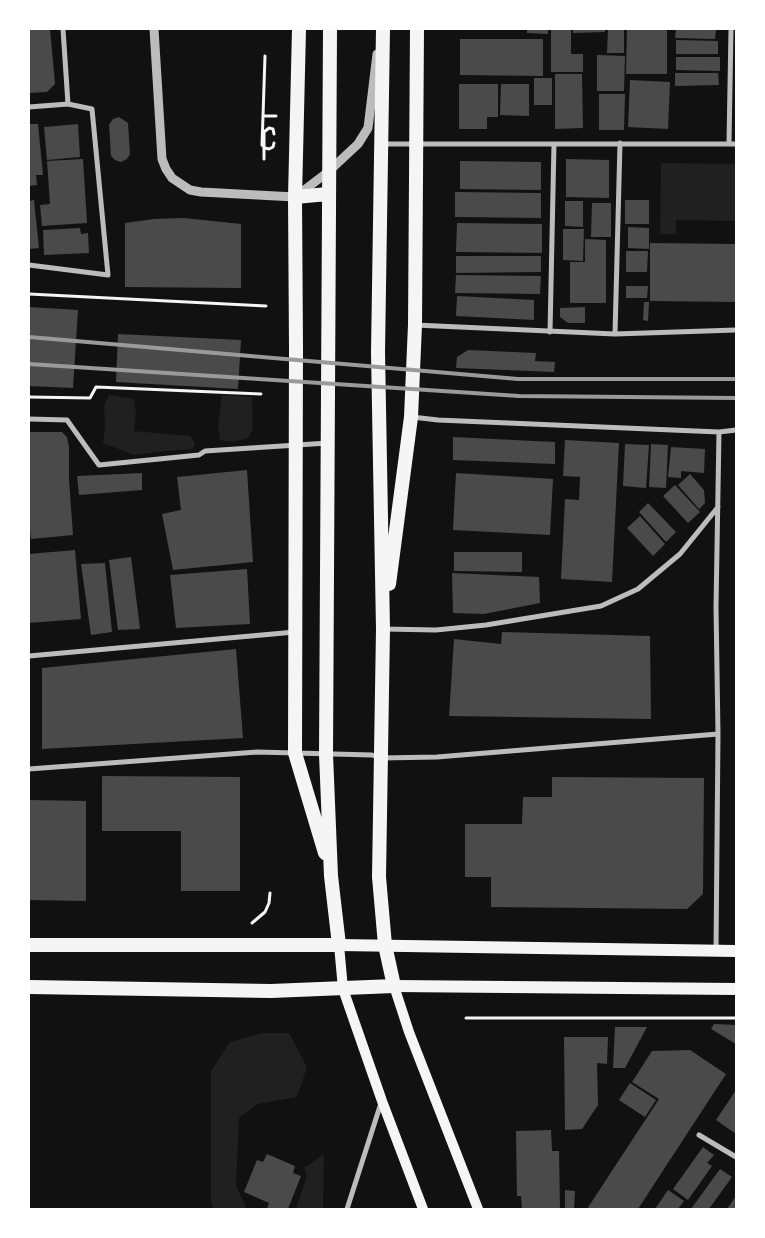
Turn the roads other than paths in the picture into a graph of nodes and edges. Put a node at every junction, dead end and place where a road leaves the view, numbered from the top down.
1 (63, 29) edge
2 (154, 29) edge
3 (298, 29) edge
4 (330, 29) edge
5 (381, 29) edge
6 (417, 29) edge
7 (730, 29) edge
8 (68, 104) junction
9 (29, 107) edge
10 (620, 143) junction
11 (729, 143) junction
12 (382, 144) junction
13 (554, 144) junction
14 (736, 144) edge
15 (416, 145) junction
16 (328, 172) junction
17 (328, 194) junction
18 (295, 197) junction
19 (29, 265) edge
20 (415, 325) junction
21 (736, 330) edge
22 (550, 332) junction
23 (615, 334) junction
24 (411, 417) junction
25 (29, 420) edge
26 (736, 430) edge
27 (719, 432) junction
28 (328, 443) junction
29 (296, 445) junction
30 (718, 507) junction
31 (383, 630) junction
32 (296, 632) junction
33 (29, 656) edge
34 (718, 734) junction
35 (296, 753) junction
36 (326, 754) junction
37 (381, 758) junction
38 (29, 769) edge
39 (332, 876) junction
40 (29, 945) edge
41 (386, 945) junction
42 (339, 946) junction
43 (716, 951) junction
44 (736, 951) edge
45 (394, 986) junction
46 (29, 987) edge
47 (343, 989) junction
48 (736, 989) edge
49 (382, 1101) junction
50 (699, 1135) dead end
51 (736, 1157) edge
52 (347, 1209) edge
53 (423, 1209) edge
54 (478, 1209) edge

1 - 8 street
2 - 18 street
3 - 18 highway
4 - 16 highway
5 - 12 highway
5 - 16 street
6 - 15 highway
7 - 11 street
8 - 9 street
8 - 19 street
10 - 11 street
10 - 13 street
10 - 23 street
11 - 14 street
12 - 15 street
12 - 31 highway
13 - 15 street
13 - 22 street
15 - 20 highway
16 - 17 highway
16 - 18 street
17 - 18 highway
17 - 28 highway
18 - 29 highway
20 - 22 street
20 - 24 highway
21 - 23 street
22 - 23 street
24 - 27 street
24 - 31 highway
25 - 29 street
26 - 27 street
27 - 30 street
28 - 29 street
28 - 36 highway
29 - 32 highway
30 - 31 street
30 - 34 street
31 - 37 highway
32 - 33 street
32 - 35 highway
34 - 37 street
34 - 43 street
35 - 36 street
35 - 38 street
35 - 39 highway
36 - 37 street
36 - 39 highway
37 - 41 highway
39 - 42 highway
40 - 42 highway
41 - 42 main road
41 - 43 main road
41 - 45 highway
42 - 47 main road
43 - 44 main road
45 - 47 highway
45 - 48 main road
45 - 54 main road
46 - 47 highway
47 - 49 main road
49 - 52 street
49 - 53 main road
50 - 51 street

